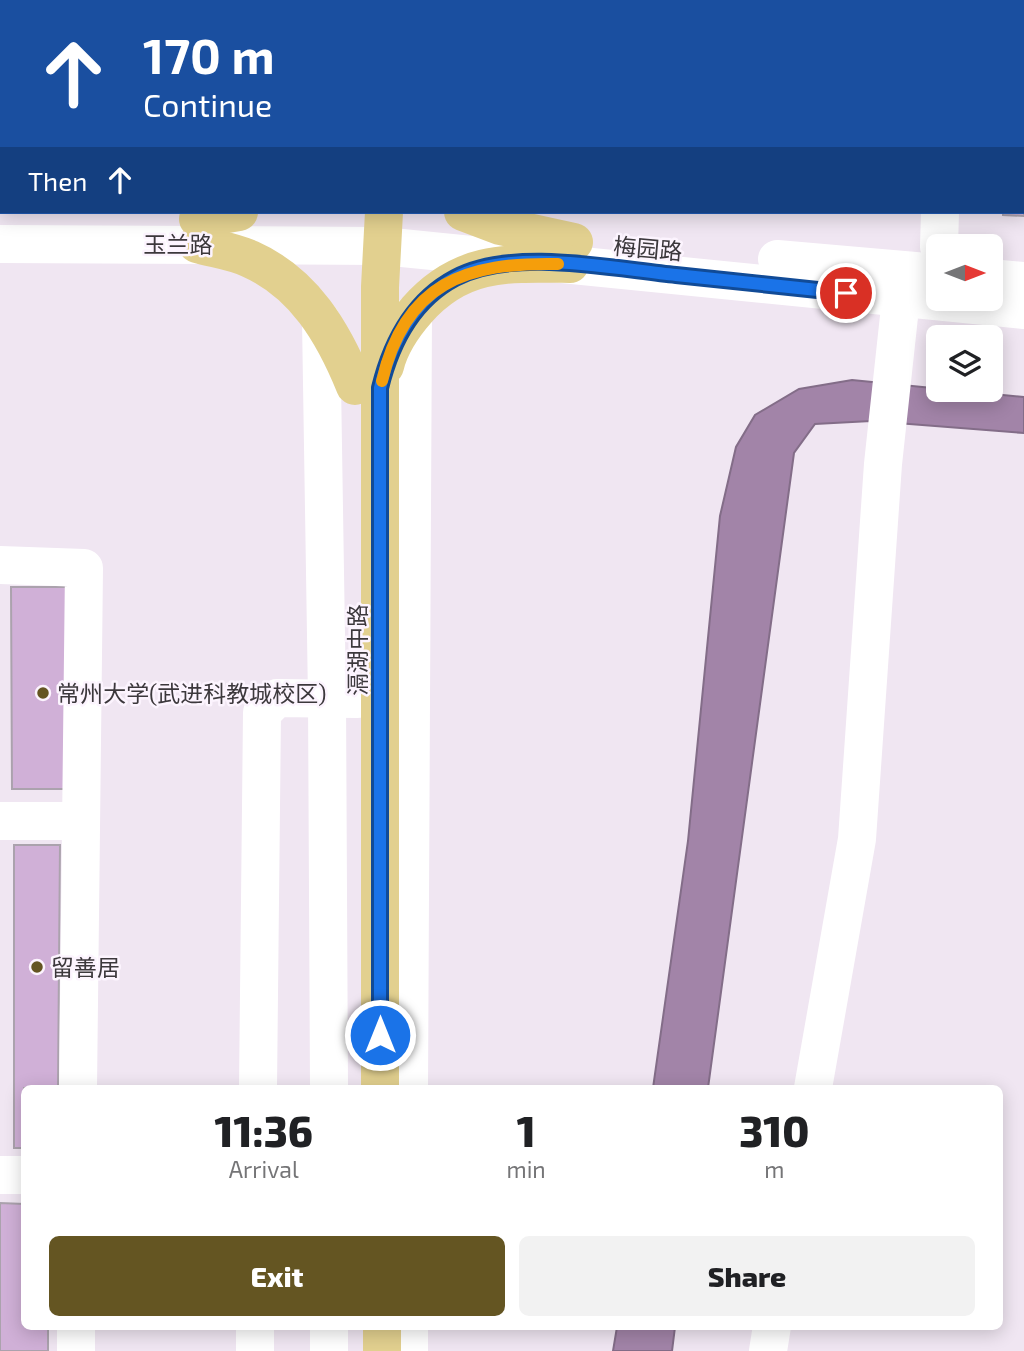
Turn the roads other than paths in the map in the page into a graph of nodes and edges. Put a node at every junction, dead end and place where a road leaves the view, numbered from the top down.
1 (235, 214) edge
2 (468, 214) edge
3 (940, 214) edge
4 (40, 217) edge
5 (0, 222) edge
6 (371, 227) edge
7 (197, 231) junction
8 (939, 234) edge
9 (0, 244) edge
10 (572, 253) junction
11 (926, 272) edge
12 (1003, 279) edge
13 (1024, 281) edge
14 (901, 298) junction
15 (1024, 310) edge
16 (413, 314) junction
17 (321, 320) junction
18 (368, 387) junction
19 (0, 565) edge
20 (342, 699) junction
21 (0, 821) edge
22 (81, 821) junction
23 (78, 1085) edge
24 (258, 1085) edge
25 (329, 1085) edge
26 (358, 1085) edge
27 (380, 1085) edge
28 (409, 1085) edge
29 (814, 1085) edge
30 (0, 1175) edge
31 (21, 1175) edge
32 (76, 1330) edge
33 (255, 1330) edge
34 (329, 1330) edge
35 (358, 1330) edge
36 (382, 1330) edge
37 (409, 1330) edge
38 (771, 1330) edge
39 (76, 1351) edge
40 (255, 1351) edge
41 (329, 1351) edge
42 (358, 1351) edge
43 (382, 1351) edge
44 (410, 1351) edge
45 (768, 1351) edge

1 - 7 main road
2 - 10 main road
3 - 8 street
4 - 5 street, 玉兰路
4 - 7 street, 玉兰路
6 - 7 street, 玉兰路
6 - 10 street, 梅园路
6 - 18 main road, 滆湖中路
7 - 9 street, 玉兰路
7 - 17 main road
10 - 11 street, 梅园路
10 - 14 street, 梅园路
10 - 16 main road
12 - 13 street
14 - 15 street, 梅园路
14 - 29 street
16 - 18 main road
16 - 28 street
17 - 18 main road
17 - 20 street
18 - 20 main road, 滆湖中路
18 - 27 main road, 滆湖中路
19 - 22 street
20 - 24 street
20 - 25 street
20 - 26 main road, 滆湖中路
21 - 22 street
22 - 23 street
30 - 31 street
32 - 39 street
33 - 40 street
34 - 41 street
35 - 42 main road
36 - 43 main road
37 - 44 street
38 - 45 street

